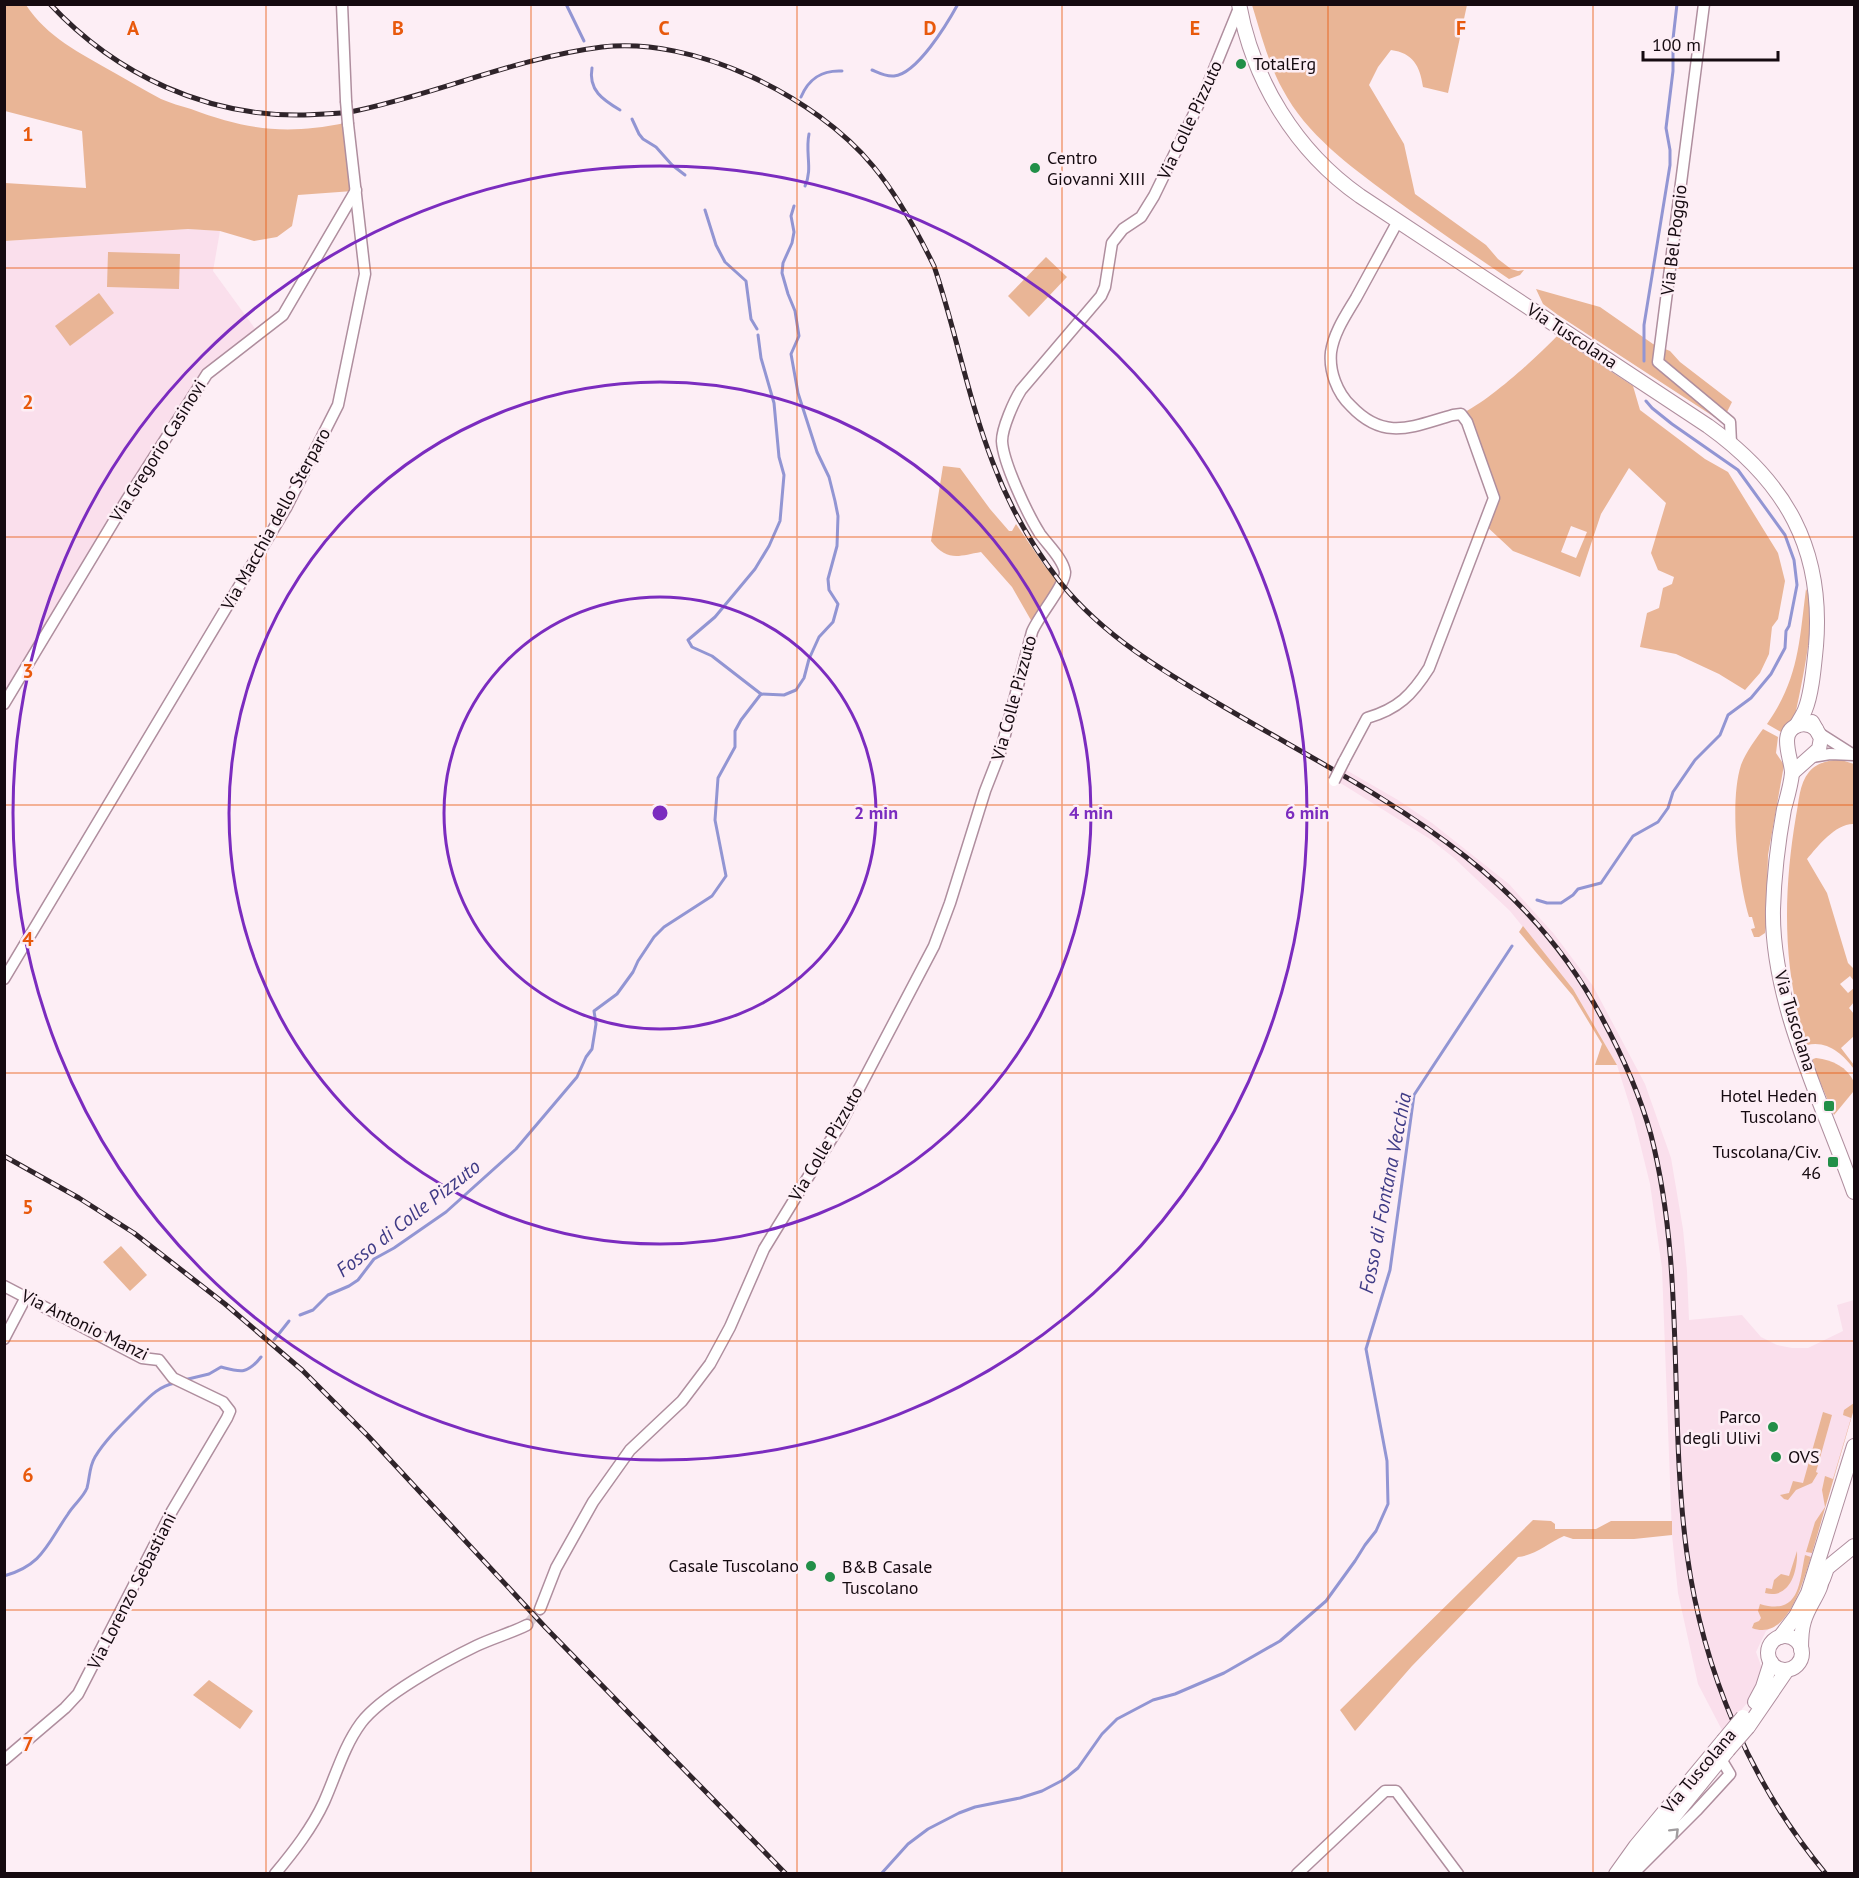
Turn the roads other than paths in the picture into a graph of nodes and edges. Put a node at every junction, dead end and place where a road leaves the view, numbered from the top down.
1 (342, 4) edge
2 (1704, 4) edge
3 (1239, 6) edge
4 (356, 190) junction
5 (1398, 221) junction
6 (1731, 443) junction
7 (4, 704) edge
8 (1806, 710) junction
9 (1796, 726) junction
10 (1817, 731) junction
11 (1788, 749) junction
12 (1854, 755) edge
13 (1810, 757) junction
14 (1792, 773) junction
15 (1334, 781) dead end
16 (4, 979) edge
17 (1854, 1192) edge
18 (4, 1286) edge
19 (26, 1297) junction
20 (4, 1339) edge
21 (224, 1402) joint
22 (1854, 1446) edge
23 (1854, 1546) edge
24 (1823, 1551) junction
25 (1823, 1578) junction
26 (540, 1610) tunnel mouth
27 (527, 1624) tunnel mouth
28 (1780, 1637) junction
29 (1801, 1651) junction
30 (1771, 1662) junction
31 (1787, 1670) junction
32 (1746, 1722) junction
33 (1724, 1750) junction
34 (4, 1760) edge
35 (275, 1874) edge
36 (1297, 1874) edge
37 (1458, 1874) edge
38 (1616, 1874) edge
39 (1628, 1874) edge
40 (1634, 1874) edge

1 - 4 street, Via Macchia dello Sterparo, bridge
2 - 6 street, Via Bel Poggio
3 - 5 main road, Via Tuscolana
3 - 26 street, Via Colle Pizzuto
4 - 7 street, Via Gregorio Casinovi
4 - 16 street, Via Macchia dello Sterparo
5 - 6 main road, Via Tuscolana
5 - 15 street, bridge
6 - 8 main road, Via Tuscolana
8 - 9 main road
8 - 10 main road
9 - 10 main road
9 - 11 main road
10 - 12 street
10 - 13 main road
11 - 13 main road
11 - 14 main road
12 - 13 street
13 - 14 main road
14 - 17 main road, Via Tuscolana
18 - 19 street, Via Antonio Manzi
19 - 20 street
19 - 21 street, Via Antonio Manzi
21 - 34 street, Via Lorenzo Sebastiani
22 - 24 main road
23 - 25 main road
24 - 25 main road
24 - 28 main road
25 - 29 main road
27 - 35 street
28 - 29 main road
28 - 30 main road
29 - 31 main road
30 - 31 main road
30 - 32 main road, Via Tuscolana
31 - 32 main road, Via Tuscolana
32 - 33 main road, Via Tuscolana, bridge
33 - 38 main road, Via Tuscolana
33 - 39 main road, Via Tuscolana
40 -> 33 street
36 - 37 street

